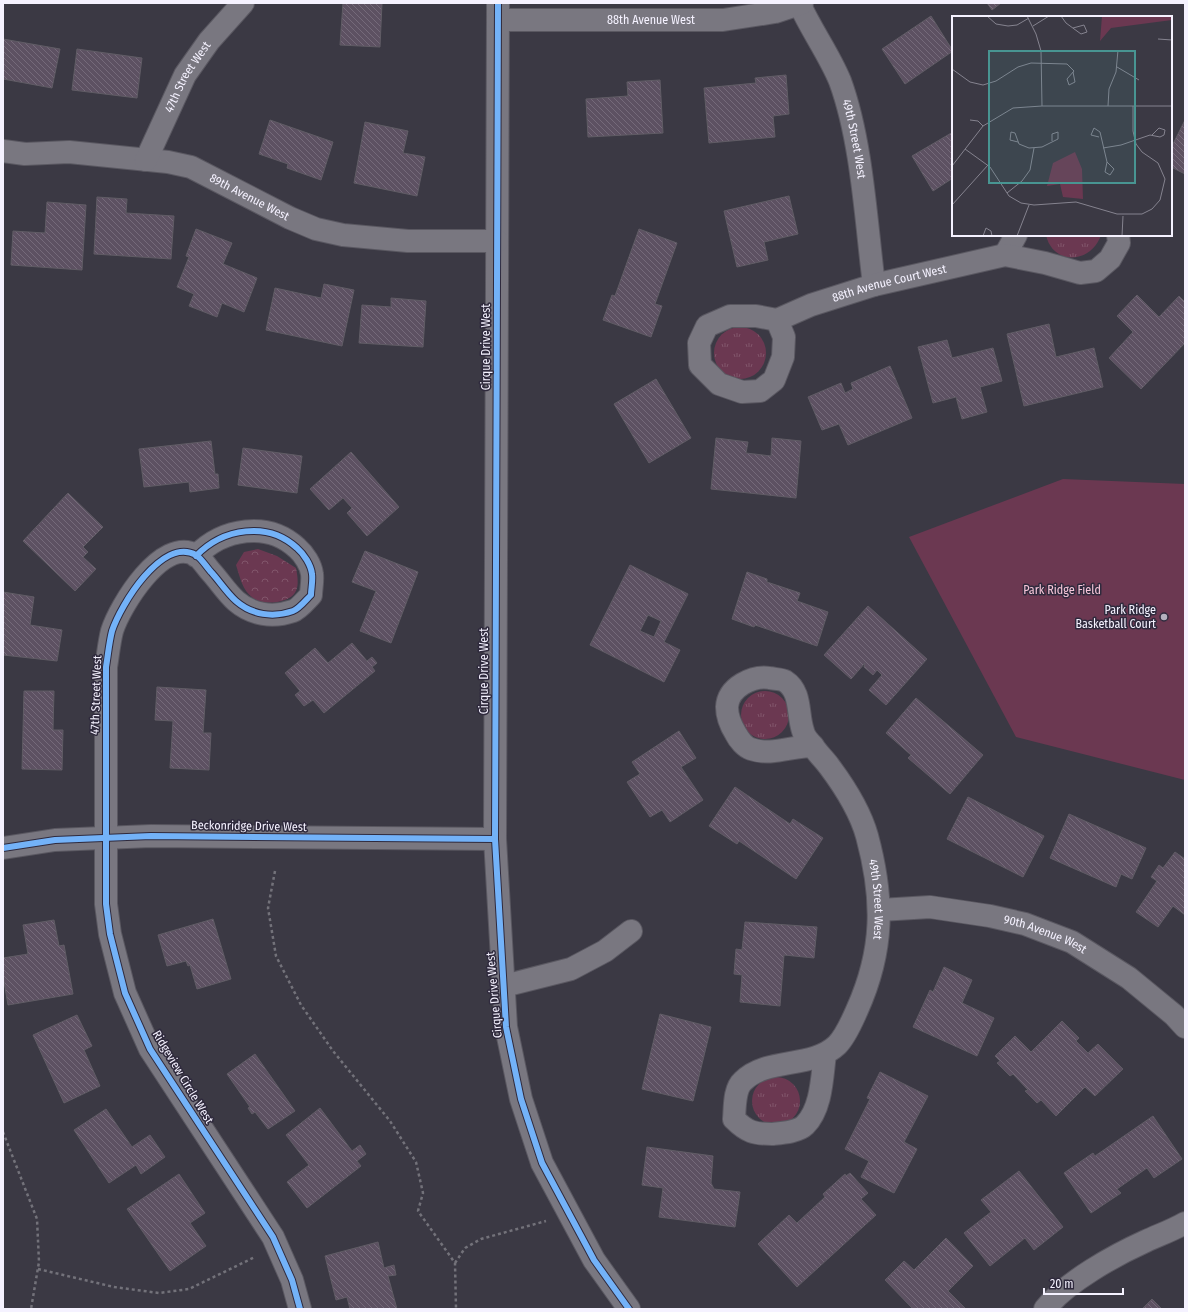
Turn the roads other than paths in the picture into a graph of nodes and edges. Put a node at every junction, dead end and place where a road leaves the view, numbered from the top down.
1 (243, 3) edge
2 (800, 3) edge
3 (498, 12) edge
4 (3, 151) edge
5 (146, 160) junction
6 (1015, 236) edge
7 (1118, 236) edge
8 (497, 241) junction
9 (1005, 255) junction
10 (874, 285) junction
11 (777, 320) dead end
12 (196, 556) junction
13 (812, 746) dead end
14 (106, 837) junction
15 (495, 839) junction
16 (3, 848) edge
17 (880, 910) junction
18 (631, 931) dead end
19 (504, 986) junction
20 (1185, 1027) edge
21 (825, 1054) junction
22 (1185, 1223) edge
23 (300, 1309) edge
24 (629, 1309) edge
25 (1045, 1309) edge

1 - 5 street, 47th Street West
2 - 3 street, 88th Avenue West
2 - 10 street, 49th Street West
3 - 8 street, Cirque Drive West
4 - 5 street, 89th Avenue West
5 - 8 street, 89th Avenue West
6 - 9 street
7 - 9 street, 88th Avenue Court West
8 - 15 street, Cirque Drive West
9 - 10 street, 88th Avenue Court West
10 - 11 street, 88th Avenue Court West
12 - 12 street
12 - 14 street, 47th Street West
13 - 17 street, 49th Street West
14 - 15 street, Beckonridge Drive West
14 - 16 street, Beckonridge Drive West
14 - 23 street, Ridgeview Circle West
15 - 19 street, Cirque Drive West
17 - 20 street, 90th Avenue West
17 - 21 street, 49th Street West
18 - 19 street
19 - 24 street, Cirque Drive West
21 - 21 street, 49th Street West
22 - 25 street

